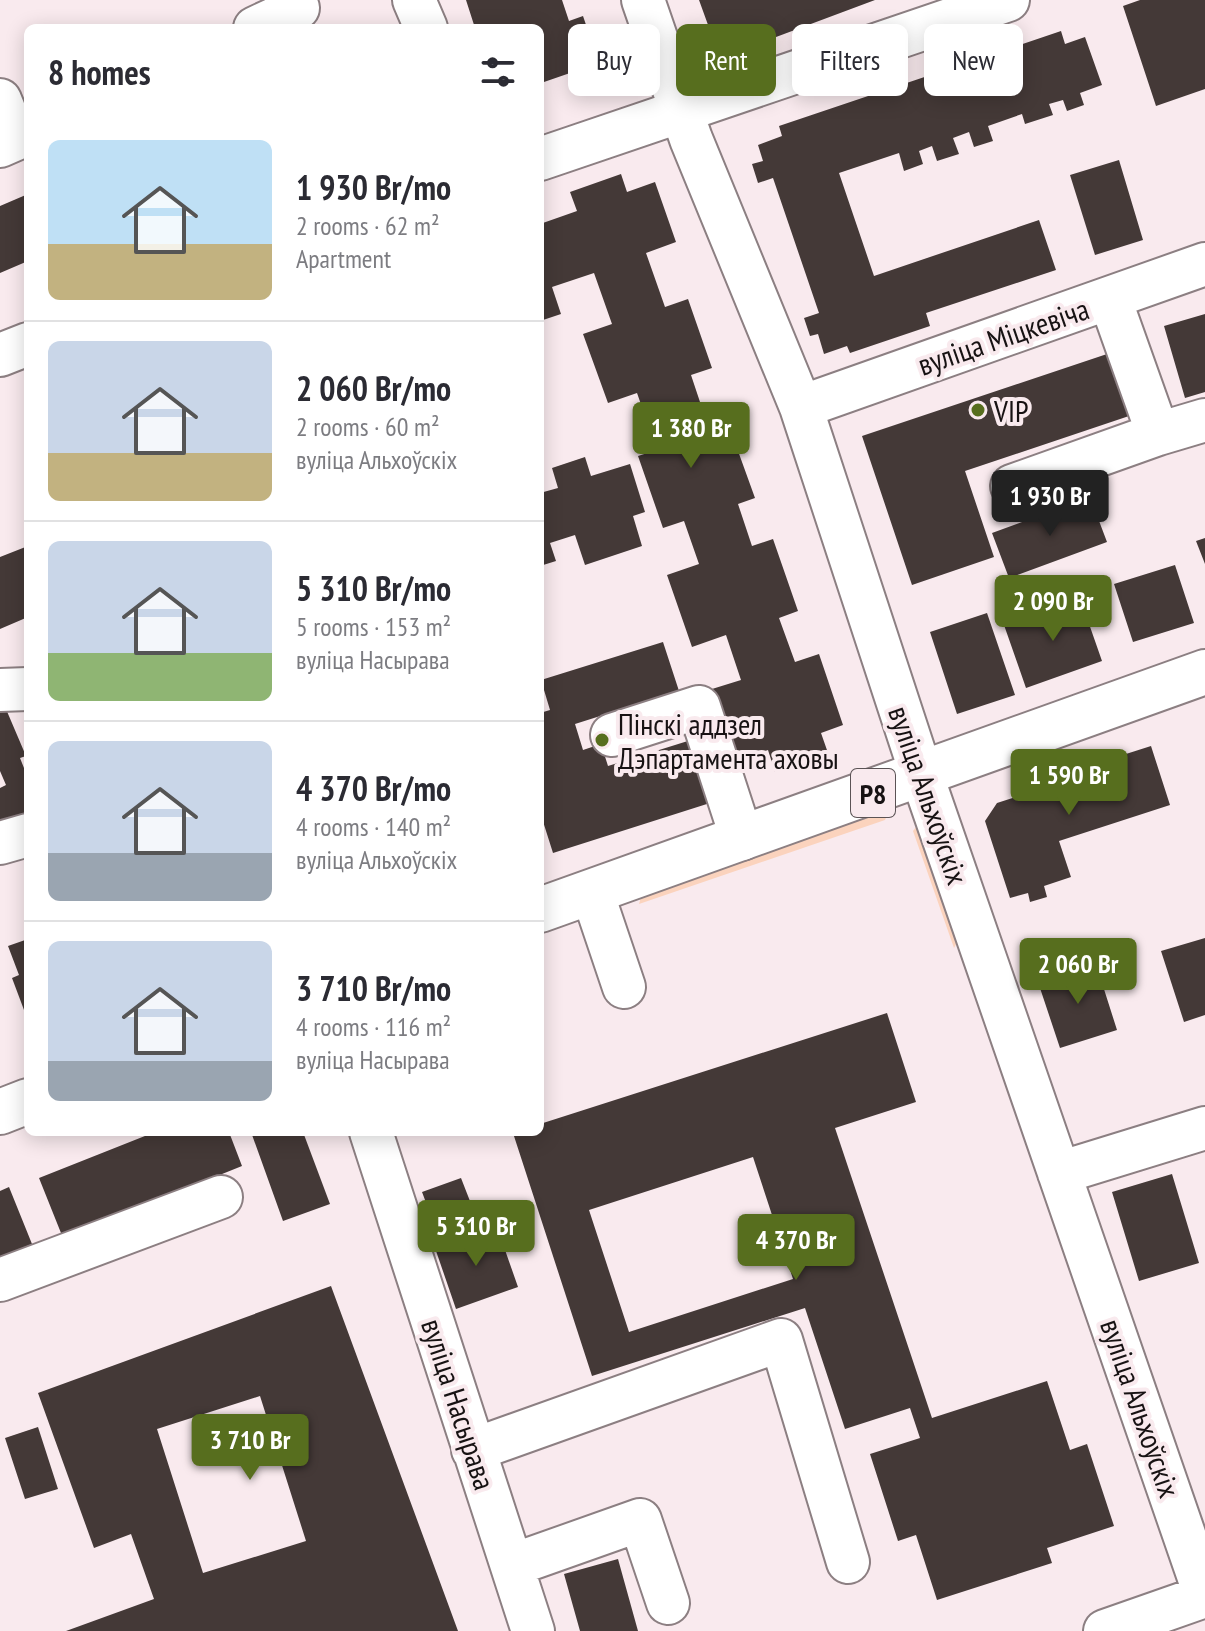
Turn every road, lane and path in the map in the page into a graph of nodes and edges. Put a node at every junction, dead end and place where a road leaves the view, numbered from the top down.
1 (414, 0) edge
2 (643, 0) edge
3 (1008, 0) edge
4 (304, 3) edge
5 (263, 24) edge
6 (424, 24) edge
7 (0, 100) edge
8 (684, 111) junction
9 (15, 139) edge
10 (544, 158) edge
11 (1205, 264) edge
12 (1110, 299) junction
13 (24, 346) edge
14 (0, 355) edge
15 (801, 407) junction
16 (1205, 420) edge
17 (1158, 434) junction
18 (1012, 486) dead end
19 (1205, 672) edge
20 (24, 689) edge
21 (0, 690) edge
22 (612, 735) dead end
23 (922, 776) junction
24 (24, 836) edge
25 (742, 839) junction
26 (0, 843) edge
27 (592, 892) junction
28 (544, 909) edge
29 (624, 987) dead end
30 (24, 1103) edge
31 (0, 1112) edge
32 (1204, 1133) edge
33 (372, 1136) edge
34 (1059, 1173) junction
35 (221, 1197) dead end
36 (0, 1280) edge
37 (473, 1450) junction
38 (848, 1562) dead end
39 (513, 1565) junction
40 (1205, 1595) edge
41 (668, 1603) dead end
42 (533, 1631) edge
43 (1105, 1631) edge

1 - 6 street
2 - 8 street, вуліца Альхоўскіх
3 - 8 street
4 - 5 street
7 - 9 street
8 - 10 street
8 - 15 street, вуліца Альхоўскіх
11 - 12 street, вуліца Міцкевіча
12 - 15 street, вуліца Міцкевіча
12 - 17 street
13 - 14 street
15 - 23 street, вуліца Альхоўскіх
16 - 17 street
17 - 18 street
19 - 23 main road, Р8
20 - 21 street
22 - 25 street
23 - 25 main road, Р8
23 - 34 street, вуліца Альхоўскіх
24 - 26 street
25 - 27 main road, Р8
27 - 28 main road, Р8
27 - 29 street
30 - 31 main road
32 - 34 street
33 - 37 street, вуліца Насырава
34 - 40 street, вуліца Альхоўскіх
35 - 36 street
37 - 38 street
37 - 39 street, вуліца Насырава
39 - 41 street
39 - 42 street, вуліца Насырава
40 - 43 street

